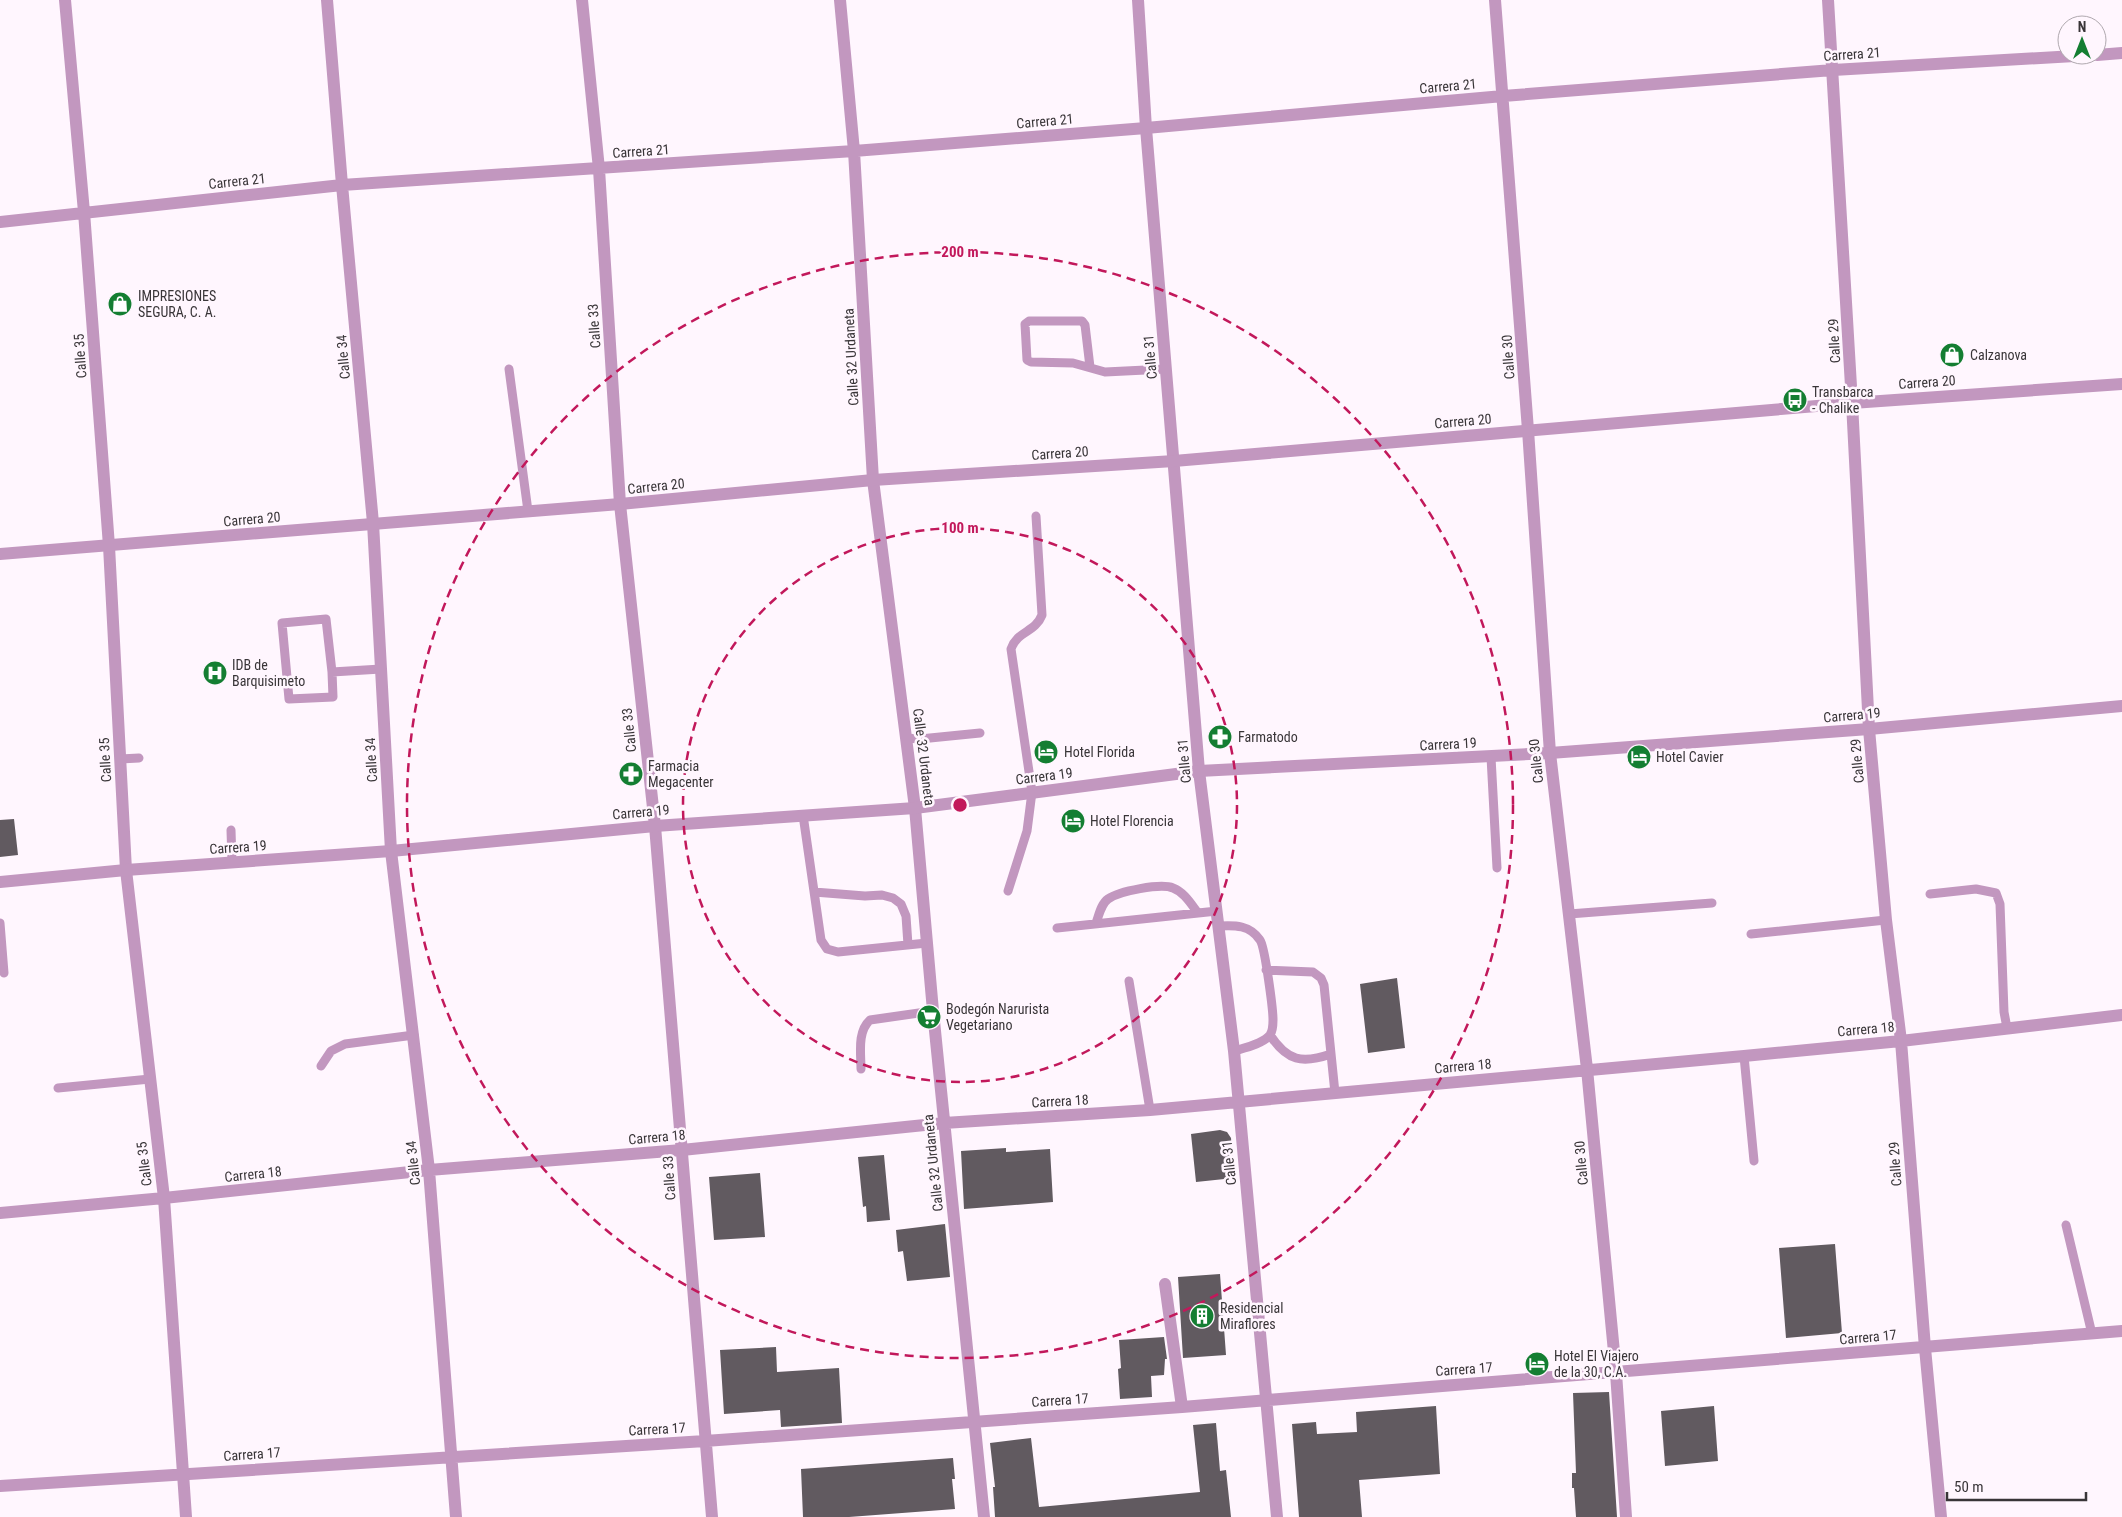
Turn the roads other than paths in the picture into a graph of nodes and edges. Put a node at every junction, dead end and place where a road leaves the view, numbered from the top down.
1 (65, 0) edge
2 (327, 0) edge
3 (582, 0) edge
4 (840, 0) edge
5 (1138, 0) edge
6 (1495, 0) edge
7 (1828, 0) edge
8 (2122, 53) edge
9 (2107, 54) edge
10 (2057, 57) edge
11 (1833, 70) junction
12 (1503, 96) junction
13 (1146, 128) junction
14 (854, 151) junction
15 (599, 169) junction
16 (342, 185) junction
17 (84, 212) junction
18 (0, 222) edge
19 (1090, 367) junction
20 (1166, 368) junction
21 (509, 369) dead end
22 (2122, 384) edge
23 (1852, 403) junction
24 (1528, 430) junction
25 (1174, 461) junction
26 (873, 480) junction
27 (620, 504) junction
28 (528, 511) junction
29 (1036, 516) dead end
30 (373, 523) junction
31 (109, 546) junction
32 (0, 554) edge
33 (381, 669) junction
34 (332, 672) junction
35 (2122, 706) edge
36 (1869, 729) junction
37 (980, 733) dead end
38 (906, 738) junction
39 (1550, 754) junction
40 (1491, 756) junction
41 (139, 758) dead end
42 (120, 759) junction
43 (1199, 771) junction
44 (1032, 792) junction
45 (915, 808) junction
46 (803, 815) junction
47 (655, 826) junction
48 (231, 830) dead end
49 (391, 851) junction
50 (232, 863) junction
51 (1497, 868) dead end
52 (126, 870) junction
53 (0, 882) edge
54 (1008, 891) dead end
55 (814, 892) junction
56 (1930, 894) dead end
57 (1712, 903) dead end
58 (1217, 911) junction
59 (1198, 913) junction
60 (1569, 914) junction
61 (1886, 920) junction
62 (0, 923) edge
63 (1096, 923) junction
64 (1219, 926) junction
65 (1057, 928) dead end
66 (1751, 934) dead end
67 (927, 943) junction
68 (908, 945) junction
69 (1266, 970) junction
70 (4, 973) dead end
71 (1129, 981) dead end
72 (933, 1011) junction
73 (2122, 1015) edge
74 (2007, 1028) junction
75 (414, 1035) junction
76 (1270, 1035) junction
77 (1901, 1041) junction
78 (1234, 1051) junction
79 (1331, 1054) junction
80 (1744, 1056) junction
81 (321, 1066) dead end
82 (861, 1069) dead end
83 (1588, 1069) junction
84 (150, 1079) junction
85 (58, 1088) dead end
86 (1336, 1093) junction
87 (1238, 1101) junction
88 (1150, 1110) junction
89 (944, 1123) junction
90 (682, 1150) junction
91 (1754, 1161) dead end
92 (429, 1170) junction
93 (164, 1198) junction
94 (0, 1213) edge
95 (2066, 1225) dead end
96 (1165, 1284) dead end
97 (2122, 1332) edge
98 (2092, 1334) junction
99 (1925, 1348) junction
100 (1616, 1373) junction
101 (1268, 1400) junction
102 (1182, 1407) junction
103 (975, 1421) junction
104 (705, 1442) junction
105 (450, 1456) junction
106 (183, 1474) junction
107 (0, 1486) edge
108 (186, 1517) edge
109 (456, 1517) edge
110 (712, 1517) edge
111 (984, 1517) edge
112 (1277, 1517) edge
113 (1626, 1517) edge
114 (1941, 1517) edge

1 - 17 street, Calle 35
2 - 16 street, Calle 34
3 - 15 street, Calle 33
4 - 14 street, Calle 32 Urdaneta
5 - 13 street, Calle 31
6 - 12 street, Calle 30
7 - 11 street, Calle 29
8 - 9 street
10 - 11 street, Carrera 21
11 - 12 street, Carrera 21
11 - 23 street, Calle 29
12 - 13 street, Carrera 21
12 - 24 street, Calle 30
13 - 14 street, Carrera 21
13 - 20 street, Calle 31
14 - 15 street, Carrera 21
14 - 26 street, Calle 32 Urdaneta
15 - 16 street, Carrera 21
15 - 27 street, Calle 33
16 - 17 street, Carrera 21
16 - 30 street, Calle 34
17 - 18 street, Carrera 21
17 - 31 street, Calle 35
19 - 19 lane
19 - 20 lane
20 - 25 street, Calle 31
21 - 28 lane
22 - 23 street, Carrera 20
23 - 24 street, Carrera 20
23 - 36 street, Calle 29
24 - 25 street, Carrera 20
24 - 39 street, Calle 30
25 - 26 street, Carrera 20
25 - 43 street, Calle 31
26 - 27 street, Carrera 20
26 - 38 street, Calle 32 Urdaneta
27 - 28 street, Carrera 20
27 - 47 street, Calle 33
28 - 30 street, Carrera 20
29 - 44 lane
30 - 31 street, Carrera 20
30 - 33 street, Calle 34
31 - 32 street, Carrera 20
31 - 42 street, Calle 35
33 - 34 lane
33 - 49 street, Calle 34
34 - 34 lane
35 - 36 street, Carrera 19
36 - 39 street, Carrera 19
36 - 61 street, Calle 29
37 - 38 lane
38 - 45 street, Calle 32 Urdaneta
39 - 40 street, Carrera 19
39 - 60 street, Calle 30
40 - 43 street, Carrera 19
40 - 51 lane
41 - 42 lane
42 - 52 street, Calle 35
43 - 44 street, Carrera 19
43 - 58 street, Calle 31
44 - 45 street, Carrera 19
44 - 54 lane
45 - 46 street, Carrera 19
45 - 67 street, Calle 32 Urdaneta
46 - 47 street, Carrera 19
46 - 55 lane
47 - 49 street, Carrera 19
47 - 90 street, Calle 33
48 - 50 lane
49 - 50 street, Carrera 19
49 - 75 street, Calle 34
50 - 52 street, Carrera 19
52 - 53 street, Carrera 19
52 - 84 street, Calle 35
55 - 68 lane
55 - 68 lane
56 - 74 lane
57 - 60 lane
58 - 59 lane
58 - 64 street, Calle 31
59 - 63 lane
59 - 63 lane
60 - 83 street, Calle 30
61 - 66 lane
61 - 77 street, Calle 29
62 - 70 lane
63 - 65 lane
64 - 69 lane
64 - 78 street, Calle 31
67 - 68 lane
67 - 72 street, Calle 32 Urdaneta
69 - 76 lane
69 - 79 lane
71 - 88 lane
72 - 82 lane
72 - 89 street, Calle 32 Urdaneta
73 - 74 street, Carrera 18
74 - 77 street, Carrera 18
75 - 81 lane
75 - 92 street, Calle 34
76 - 78 lane
76 - 79 lane
77 - 80 street, Carrera 18
77 - 99 street, Calle 29
78 - 87 street, Calle 31
79 - 86 lane
80 - 83 street, Carrera 18
80 - 91 lane
83 - 86 street, Carrera 18
83 - 100 street, Calle 30
84 - 85 lane
84 - 93 street, Calle 35
86 - 87 street, Carrera 18
87 - 88 street, Carrera 18
87 - 101 street, Calle 31
88 - 89 street, Carrera 18
89 - 90 street, Carrera 18
89 - 103 street, Calle 32 Urdaneta
90 - 92 street, Carrera 18
90 - 104 street, Calle 33
92 - 93 street, Carrera 18
92 - 105 street, Calle 34
93 - 94 street, Carrera 18
93 - 106 street, Calle 35
95 - 98 lane
96 - 102 street
97 - 98 street, Carrera 17
98 - 99 street, Carrera 17
99 - 100 street, Carrera 17
99 - 114 street, Calle 29
100 - 101 street, Carrera 17
100 - 113 street, Calle 30
101 - 102 street, Carrera 17
101 - 112 street, Calle 31
102 - 103 street, Carrera 17
103 - 104 street, Carrera 17
103 - 111 street, Calle 32 Urdaneta
104 - 105 street, Carrera 17
104 - 110 street, Calle 33
105 - 106 street, Carrera 17
105 - 109 street, Calle 34
106 - 107 street, Carrera 17
106 - 108 street, Calle 35

